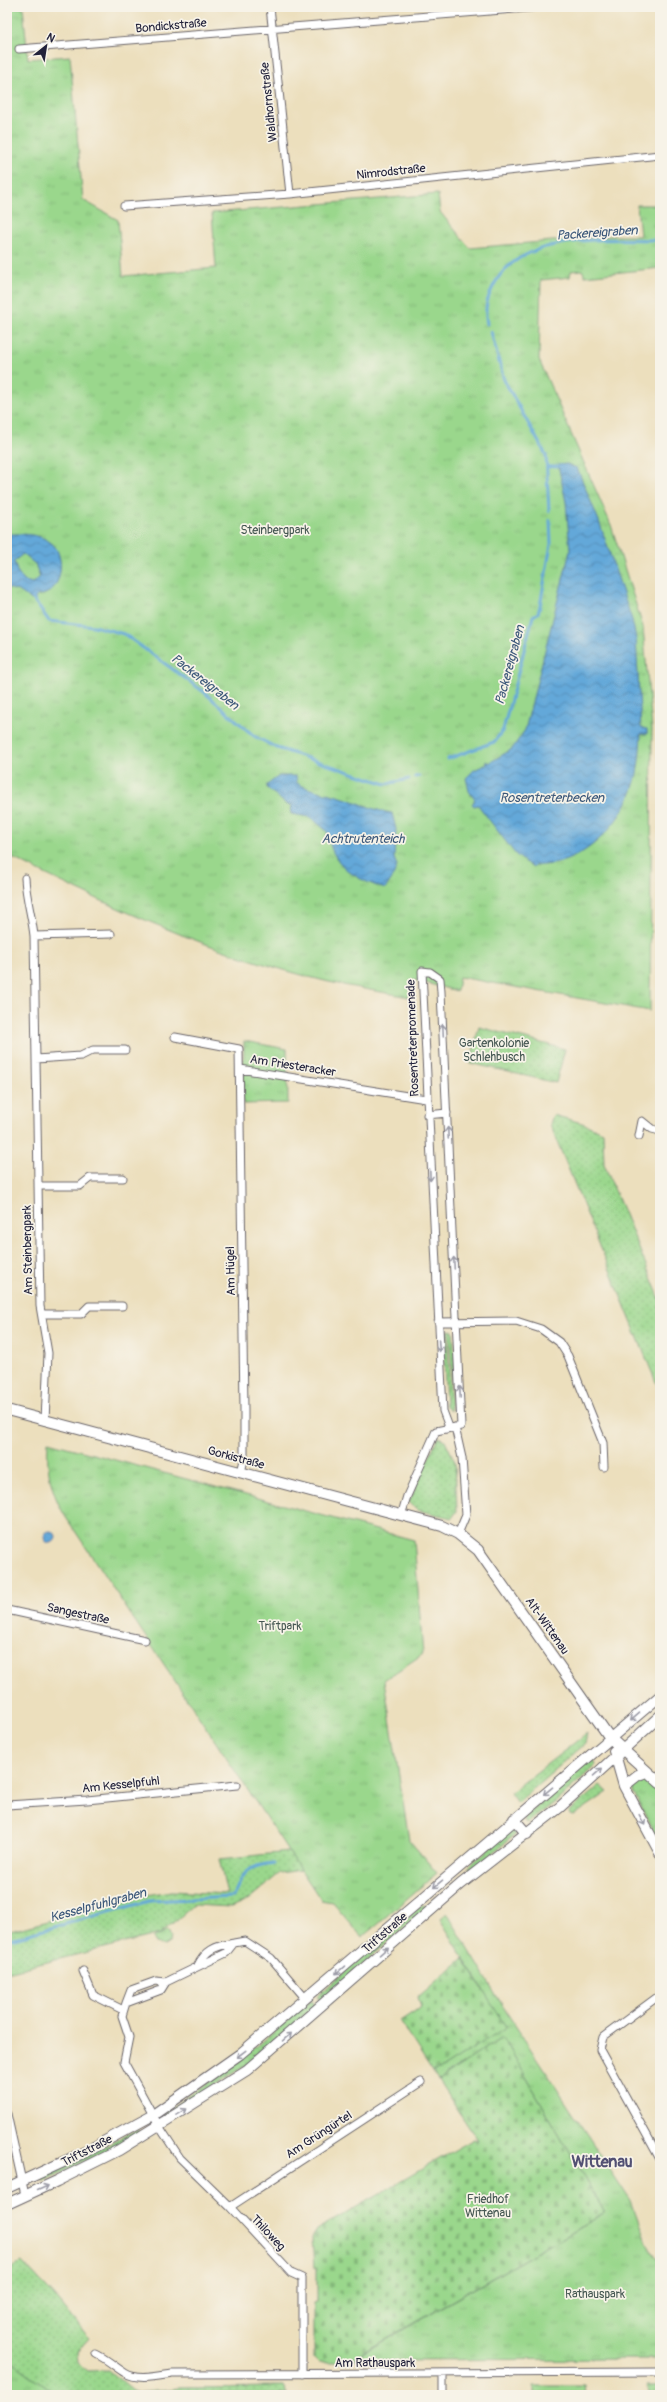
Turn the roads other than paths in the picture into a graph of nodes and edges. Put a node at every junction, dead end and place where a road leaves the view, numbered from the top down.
1 (270, 7) edge
2 (540, 7) edge
3 (272, 29) junction
4 (19, 49) dead end
5 (660, 155) edge
6 (290, 194) junction
7 (124, 206) dead end
8 (25, 878) dead end
9 (111, 934) dead end
10 (34, 936) junction
11 (175, 1037) dead end
12 (125, 1050) dead end
13 (36, 1058) junction
14 (240, 1069) junction
15 (426, 1099) junction
16 (447, 1113) junction
17 (427, 1114) junction
18 (660, 1131) edge
19 (639, 1136) dead end
20 (123, 1178) dead end
21 (38, 1186) junction
22 (122, 1306) dead end
23 (42, 1314) junction
24 (438, 1322) junction
25 (458, 1322) junction
26 (7, 1410) edge
27 (45, 1421) junction
28 (452, 1427) junction
29 (604, 1467) dead end
30 (241, 1472) junction
31 (401, 1516) junction
32 (458, 1534) junction
33 (7, 1610) edge
34 (145, 1640) dead end
35 (660, 1696) edge
36 (660, 1716) edge
37 (610, 1738) junction
38 (620, 1754) junction
39 (647, 1772) junction
40 (660, 1783) edge
41 (237, 1784) dead end
42 (624, 1786) junction
43 (7, 1805) edge
44 (514, 1819) junction
45 (527, 1834) junction
46 (660, 1853) edge
47 (452, 1873) junction
48 (461, 1884) junction
49 (234, 1943) junction
50 (197, 1968) junction
51 (83, 1971) dead end
52 (166, 1982) junction
53 (660, 1995) edge
54 (306, 1999) junction
55 (125, 2006) junction
56 (421, 2082) dead end
57 (7, 2114) edge
58 (152, 2115) junction
59 (159, 2126) junction
60 (660, 2160) edge
61 (22, 2182) junction
62 (7, 2188) edge
63 (25, 2196) junction
64 (7, 2204) edge
65 (230, 2207) junction
66 (96, 2354) dead end
67 (660, 2372) edge
68 (443, 2373) junction
69 (302, 2374) junction
70 (443, 2395) edge

1 - 3 street, Waldhornstraße
2 - 3 street, Bondickstraße
3 - 4 street, Bondickstraße
3 - 6 street, Waldhornstraße
5 - 6 street, Nimrodstraße
6 - 7 street, Nimrodstraße
8 - 10 street, Am Steinbergpark
9 - 10 street
10 - 13 street, Am Steinbergpark
11 - 14 street, Am Priesteracker
12 - 13 street
13 - 21 street, Am Steinbergpark
14 - 15 street, Am Priesteracker
14 - 30 street, Am Hügel
16 -> 15 street, Rosentreterpromenade
15 - 17 street, Rosentreterpromenade
16 - 17 street
25 -> 16 street, Rosentreterpromenade
17 -> 24 street, Rosentreterpromenade
18 - 19 street
20 - 21 street
21 - 23 street, Am Steinbergpark
22 - 23 street
23 - 27 street, Am Steinbergpark
24 - 25 street
24 -> 28 street, Rosentreterpromenade
28 -> 25 street, Rosentreterpromenade
25 - 29 street
26 - 27 main road, Gorkistraße
27 - 30 main road, Gorkistraße
28 - 31 street
28 - 32 street, Rosentreterpromenade
30 - 31 main road, Gorkistraße
31 - 32 main road, Gorkistraße
32 - 37 main road, Alt-Wittenau
33 - 34 street, Sangestraße
35 -> 37 main road, Triftstraße
36 - 38 main road, Triftstraße
37 - 38 main road, Alt-Wittenau
37 -> 44 main road, Triftstraße
38 - 39 main road, Alt-Wittenau
38 - 42 main road, Alt-Wittenau
45 -> 38 main road, Triftstraße
39 - 40 main road, Alt-Wittenau
39 - 42 main road
41 - 43 street, Am Kesselpfuhl
42 -> 46 main road, Alt-Wittenau
44 - 45 main road
44 - 47 main road, Triftstraße
45 - 48 main road, Triftstraße
47 - 48 main road
47 -> 54 main road, Triftstraße
59 -> 48 main road, Triftstraße
49 - 50 street
49 - 50 street
49 - 54 street
50 - 52 street
51 - 55 street
52 - 55 street
52 - 55 street
53 - 60 street
54 -> 58 main road, Triftstraße
55 - 58 street
56 - 65 street, Am Grüngürtel
57 - 61 street
58 - 59 street
58 - 61 main road, Triftstraße
63 -> 59 main road, Triftstraße
59 - 65 street, Thiloweg
61 - 62 main road, Triftstraße
61 - 63 street
63 - 64 main road, Triftstraße
65 - 69 street, Thiloweg
66 - 69 street, Am Rathauspark
67 - 68 street, Am Rathauspark
68 - 69 street, Am Rathauspark
68 - 70 street

